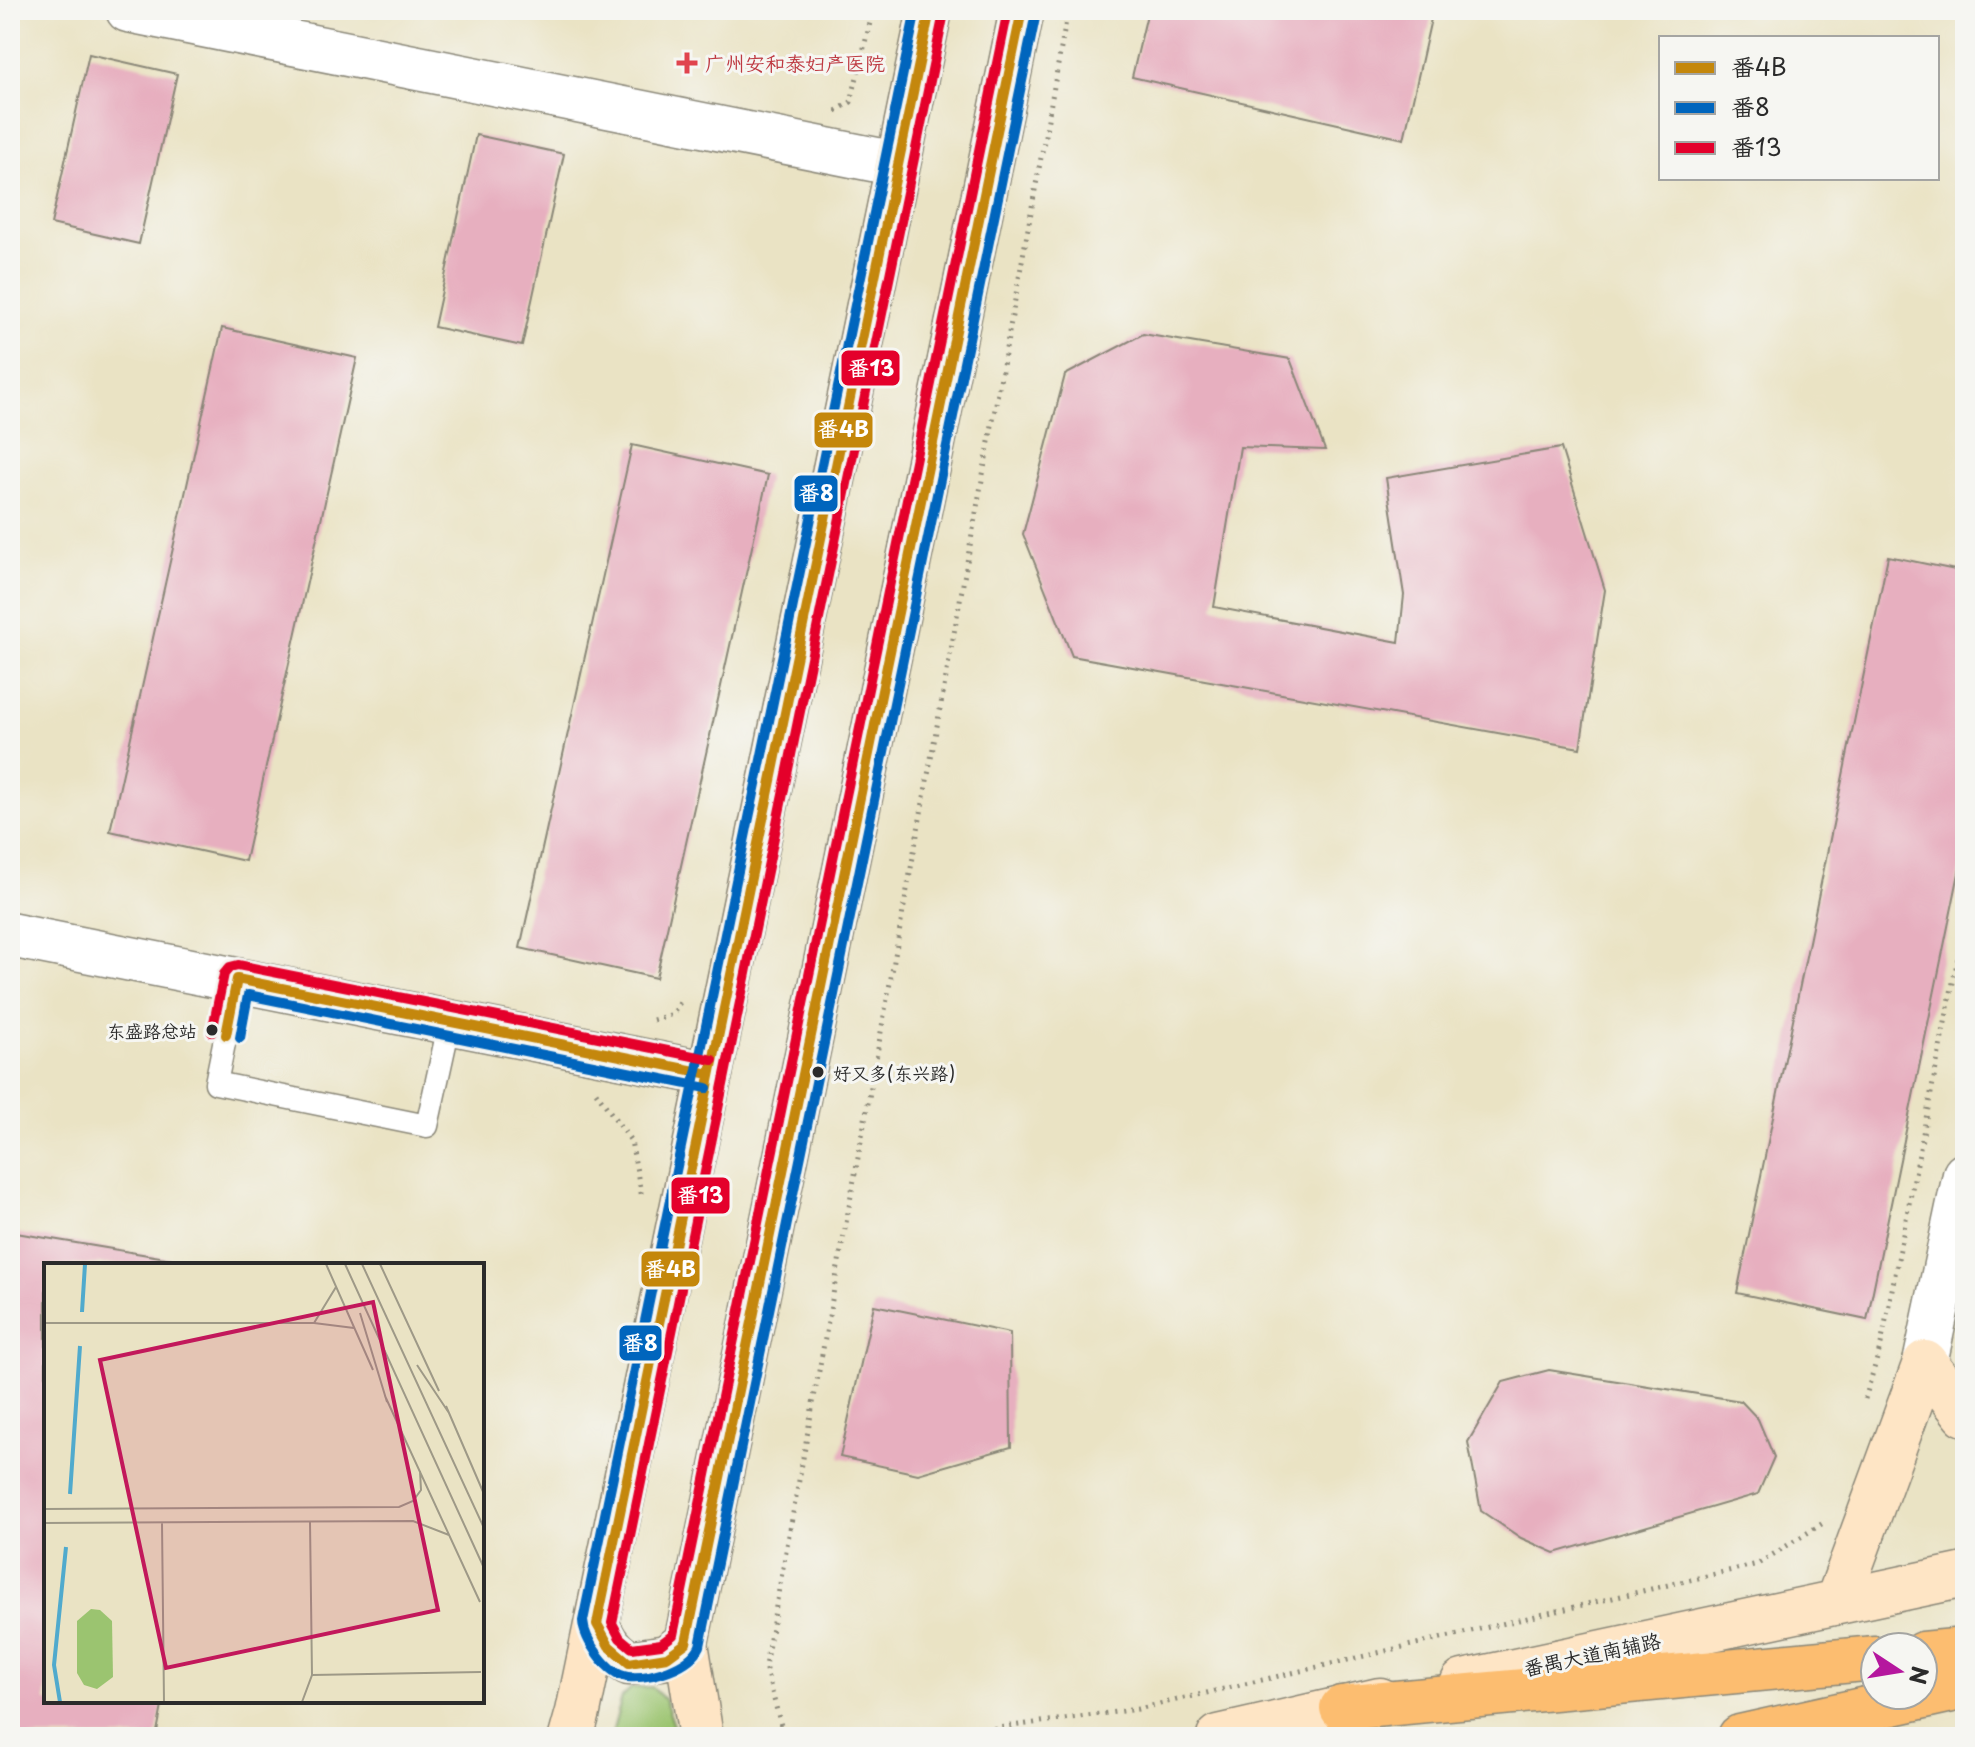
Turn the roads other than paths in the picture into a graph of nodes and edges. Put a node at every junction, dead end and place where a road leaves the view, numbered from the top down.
1 (930, 10) edge
2 (1022, 10) edge
3 (114, 13) edge
4 (897, 164) junction
5 (10, 935) edge
6 (237, 979) junction
7 (450, 1021) junction
8 (710, 1074) junction
9 (1965, 1175) edge
10 (1925, 1363) junction
11 (1965, 1414) edge
12 (1965, 1575) edge
13 (1838, 1600) junction
14 (597, 1624) junction
15 (686, 1643) junction
16 (1965, 1650) edge
17 (1939, 1652) edge
18 (1859, 1660) edge
19 (1965, 1687) edge
20 (1342, 1708) junction
21 (571, 1737) edge
22 (701, 1737) edge
23 (1219, 1737) edge
24 (1740, 1737) edge

1 - 4 main road
2 - 15 main road
3 - 4 street
4 - 8 main road
5 - 6 street
6 - 7 street
6 - 7 lane
7 - 8 street
8 - 14 main road
9 - 10 street
10 - 11 main road
10 - 13 main road
12 - 13 main road, 番禺大道南辅路
13 - 20 main road, 番禺大道南辅路
14 - 15 main road
14 - 21 main road
15 - 22 main road
16 - 17 highway
18 - 20 highway
19 - 24 highway
20 - 23 main road, 番禺大道南辅路

